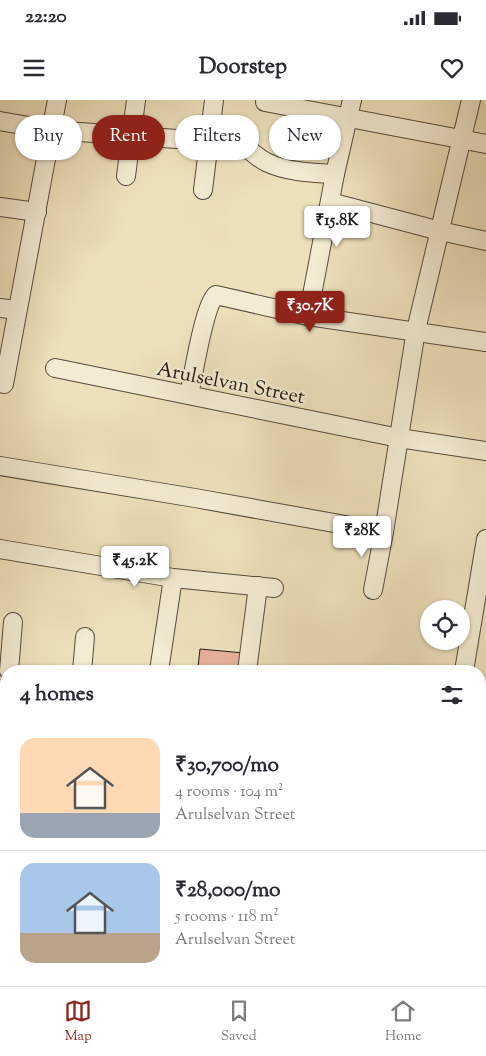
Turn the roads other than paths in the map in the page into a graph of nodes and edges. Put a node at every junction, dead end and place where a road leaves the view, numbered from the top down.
1 (56, 100) edge
2 (136, 100) edge
3 (214, 100) edge
4 (352, 100) edge
5 (471, 100) edge
6 (265, 102) dead end
7 (54, 115) edge
8 (134, 115) edge
9 (212, 115) edge
10 (348, 118) junction
11 (0, 121) edge
12 (15, 124) edge
13 (461, 140) junction
14 (486, 144) edge
15 (259, 156) edge
16 (47, 160) edge
17 (128, 160) edge
18 (206, 160) edge
19 (335, 174) junction
20 (126, 176) dead end
21 (203, 190) dead end
22 (330, 202) junction
23 (0, 207) edge
24 (38, 212) junction
25 (440, 231) junction
26 (486, 240) edge
27 (9, 309) edge
28 (308, 316) junction
29 (416, 330) junction
30 (486, 342) edge
31 (55, 368) dead end
32 (4, 384) dead end
33 (189, 395) junction
34 (399, 438) junction
35 (486, 451) edge
36 (0, 466) edge
37 (384, 532) junction
38 (486, 539) edge
39 (0, 549) edge
40 (173, 578) junction
41 (373, 590) dead end
42 (13, 622) dead end
43 (84, 637) dead end
44 (10, 665) edge
45 (82, 665) edge
46 (161, 665) edge
47 (247, 665) edge
48 (465, 665) edge

1 - 7 street
2 - 8 street
3 - 9 street
4 - 10 street
5 - 13 street
6 - 10 street
10 - 13 street
10 - 19 street
11 - 12 street
13 - 14 street
13 - 25 street
15 - 19 street
16 - 24 street
17 - 20 street
18 - 21 street
19 - 22 street
22 - 25 street
22 - 28 street
23 - 24 street
24 - 27 street
25 - 26 street
25 - 29 street
27 - 32 street
28 - 29 street
28 - 33 street
29 - 30 street
29 - 34 street
31 - 33 street, Arulselvan Street
33 - 34 street, Arulselvan Street
34 - 35 street, Arulselvan Street
34 - 37 street
36 - 37 street
37 - 41 street
38 - 48 street
39 - 40 street
40 - 46 street
40 - 47 street
42 - 44 street
43 - 45 street

